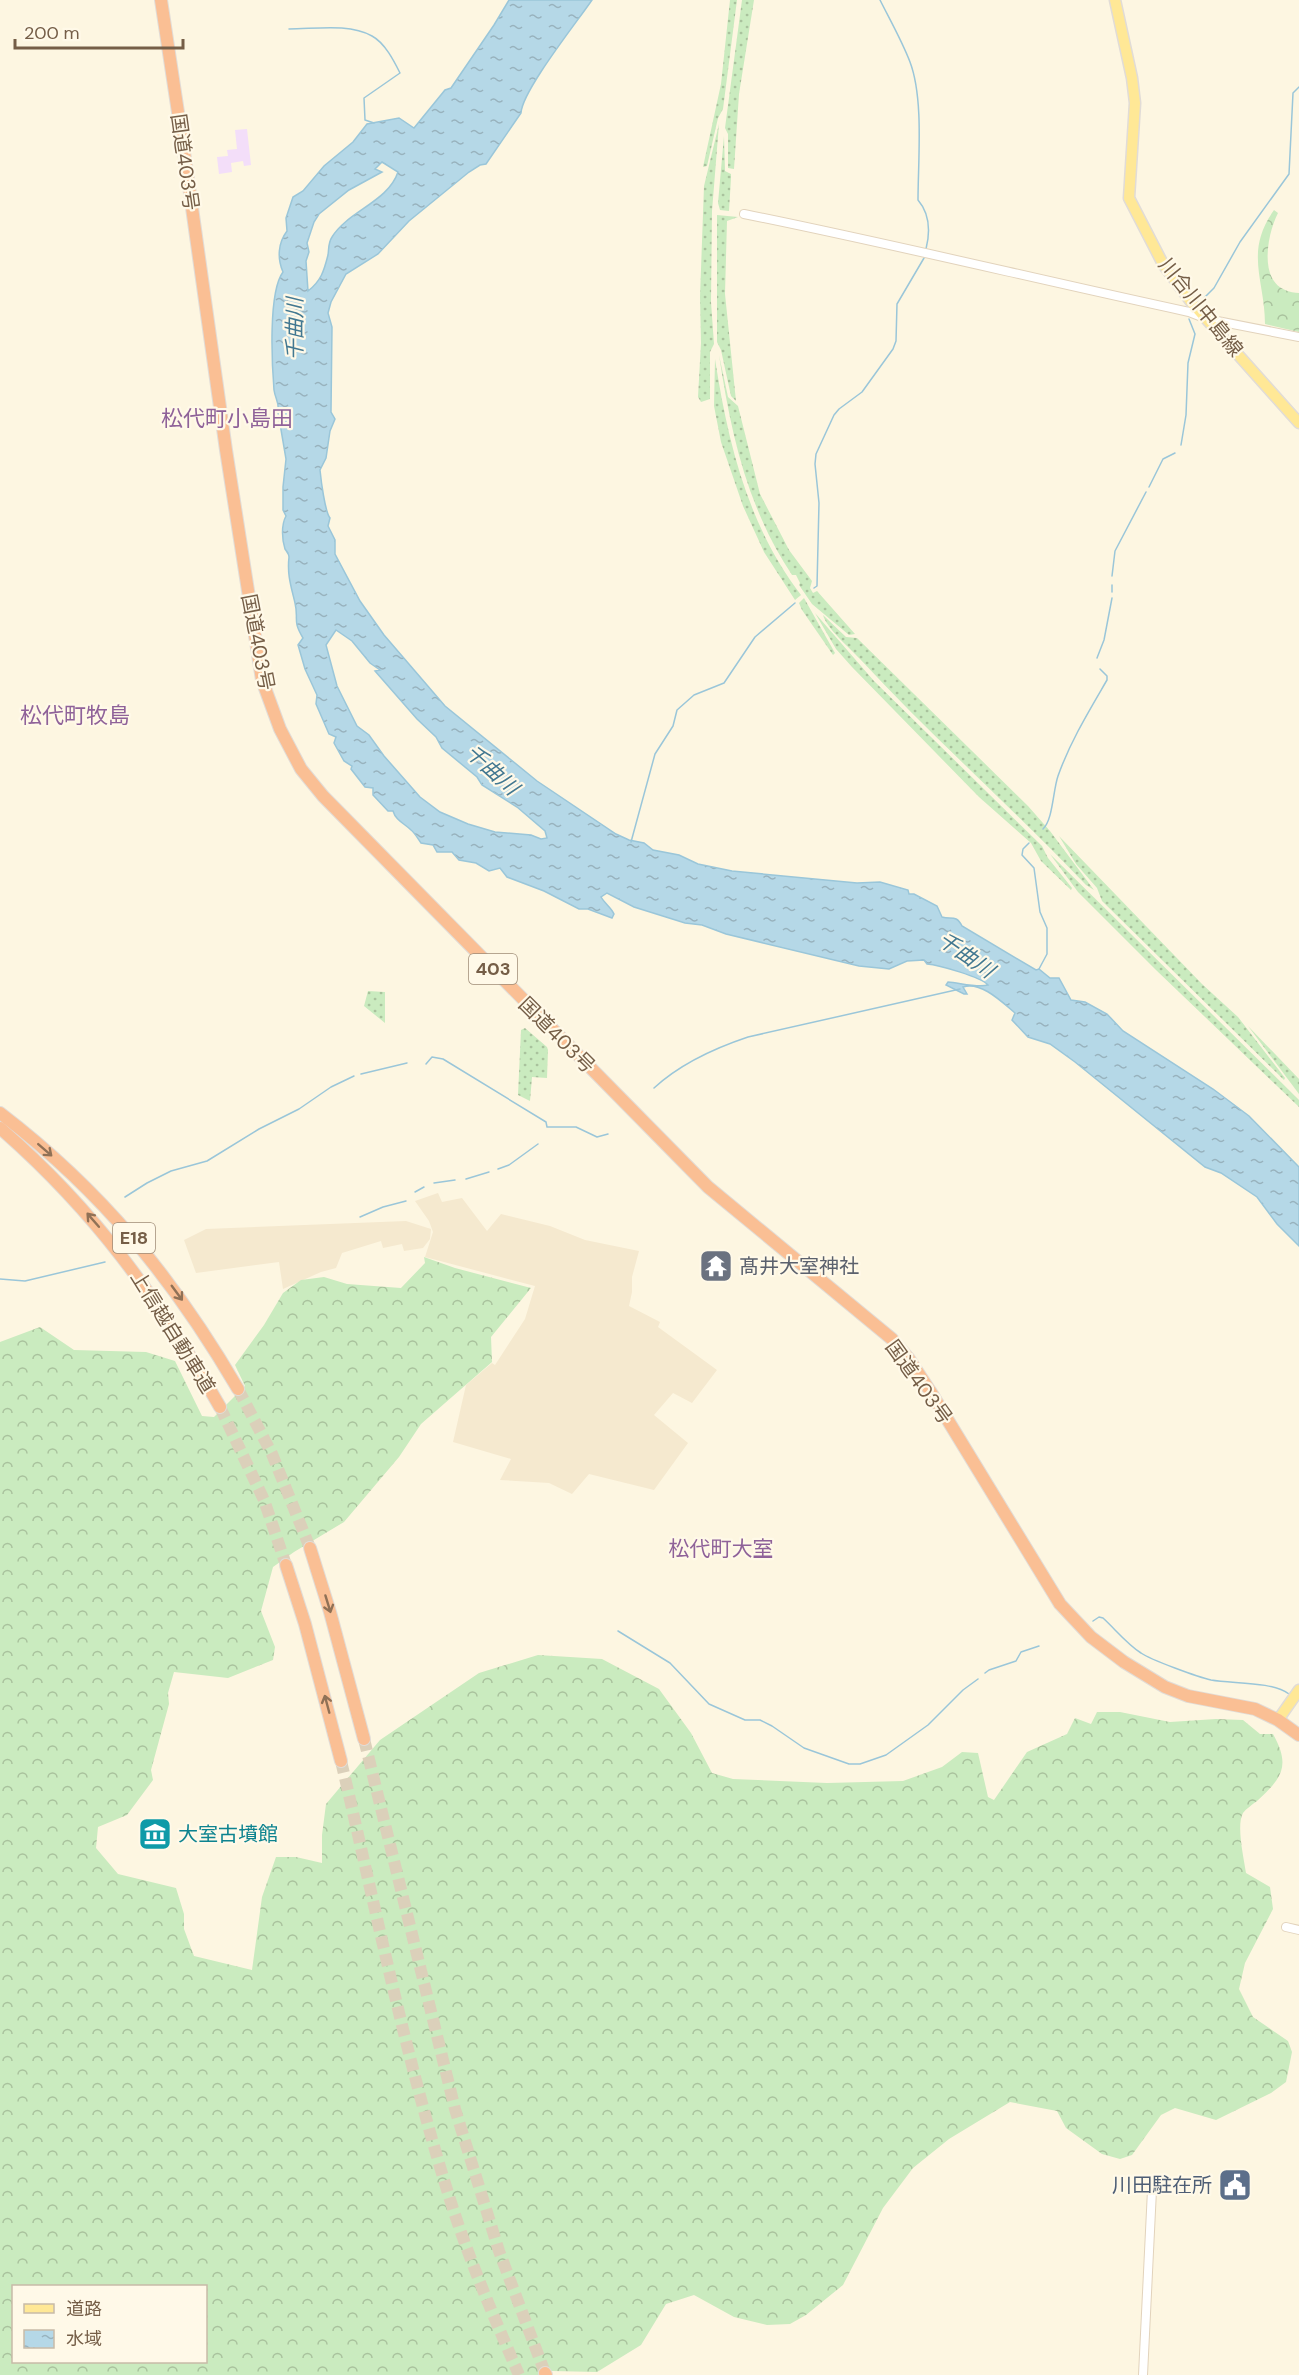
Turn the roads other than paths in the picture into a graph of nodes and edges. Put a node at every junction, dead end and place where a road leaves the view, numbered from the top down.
1 (160, 0) edge
2 (1115, 0) edge
3 (744, 214) dead end
4 (1207, 319) junction
5 (1299, 337) edge
6 (1299, 423) edge
7 (0, 1113) edge
8 (0, 1128) edge
9 (238, 1389) tunnel mouth
10 (220, 1407) tunnel mouth
11 (310, 1548) tunnel mouth
12 (286, 1565) tunnel mouth
13 (1299, 1690) edge
14 (1281, 1717) junction
15 (1299, 1735) edge
16 (364, 1739) tunnel mouth
17 (341, 1761) tunnel mouth
18 (1286, 1927) dead end
19 (1299, 1930) edge
20 (1152, 2190) dead end
21 (1143, 2375) edge

1 - 14 highway, 国道403号 / 403
2 - 4 main road, 川合川中島線
3 - 4 street
4 - 5 street
4 - 6 main road, 川合川中島線
7 -> 9 highway, 上信越自動車道 / E18
10 -> 8 highway, 上信越自動車道 / E18
11 -> 16 highway
17 -> 12 highway
13 - 14 main road
14 - 15 highway, 国道403号 / 403
18 - 19 street
20 - 21 street

